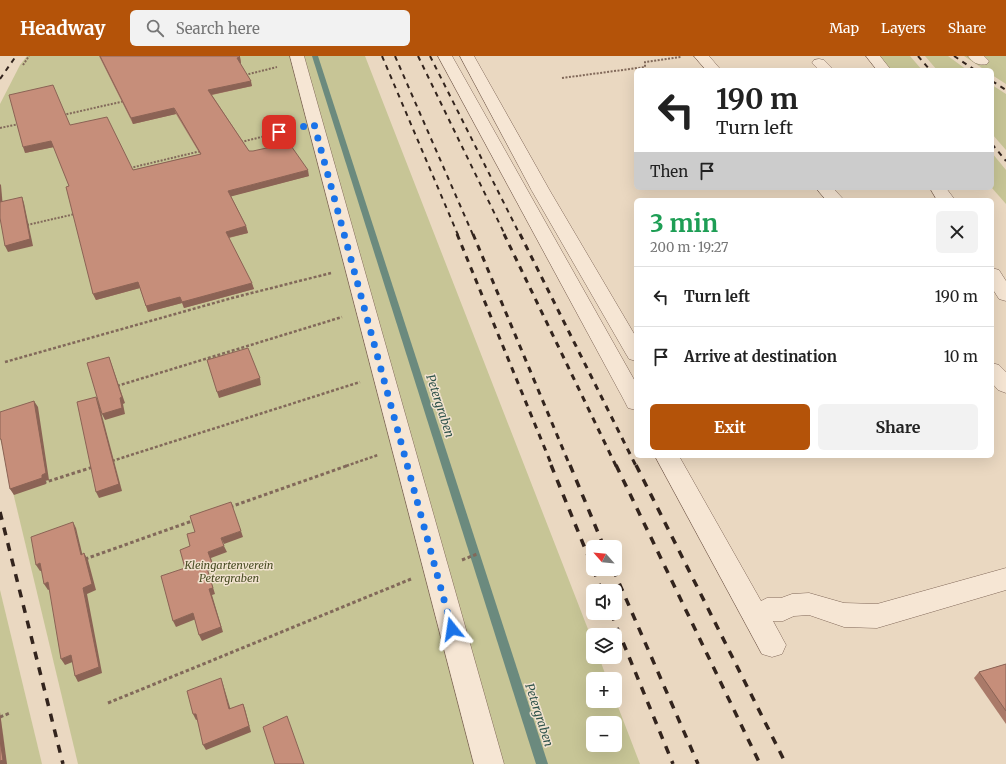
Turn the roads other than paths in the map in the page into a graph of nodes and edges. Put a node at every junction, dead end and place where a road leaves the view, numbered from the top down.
1 (445, 56) edge
2 (467, 56) edge
3 (701, 56) edge
4 (873, 56) edge
5 (298, 59) edge
6 (712, 68) edge
7 (882, 68) edge
8 (826, 190) edge
9 (833, 198) edge
10 (994, 277) edge
11 (1006, 295) edge
12 (634, 351) edge
13 (994, 372) edge
14 (1006, 385) edge
15 (634, 394) edge
16 (668, 458) edge
17 (1002, 587) edge
18 (755, 615) junction
19 (772, 645) dead end
20 (489, 764) edge

1 - 15 lane
2 - 12 lane
3 - 6 lane
4 - 7 lane
5 - 20 lane
8 - 9 lane
10 - 11 lane
13 - 14 lane
16 - 18 lane
17 - 18 lane
18 - 19 lane

